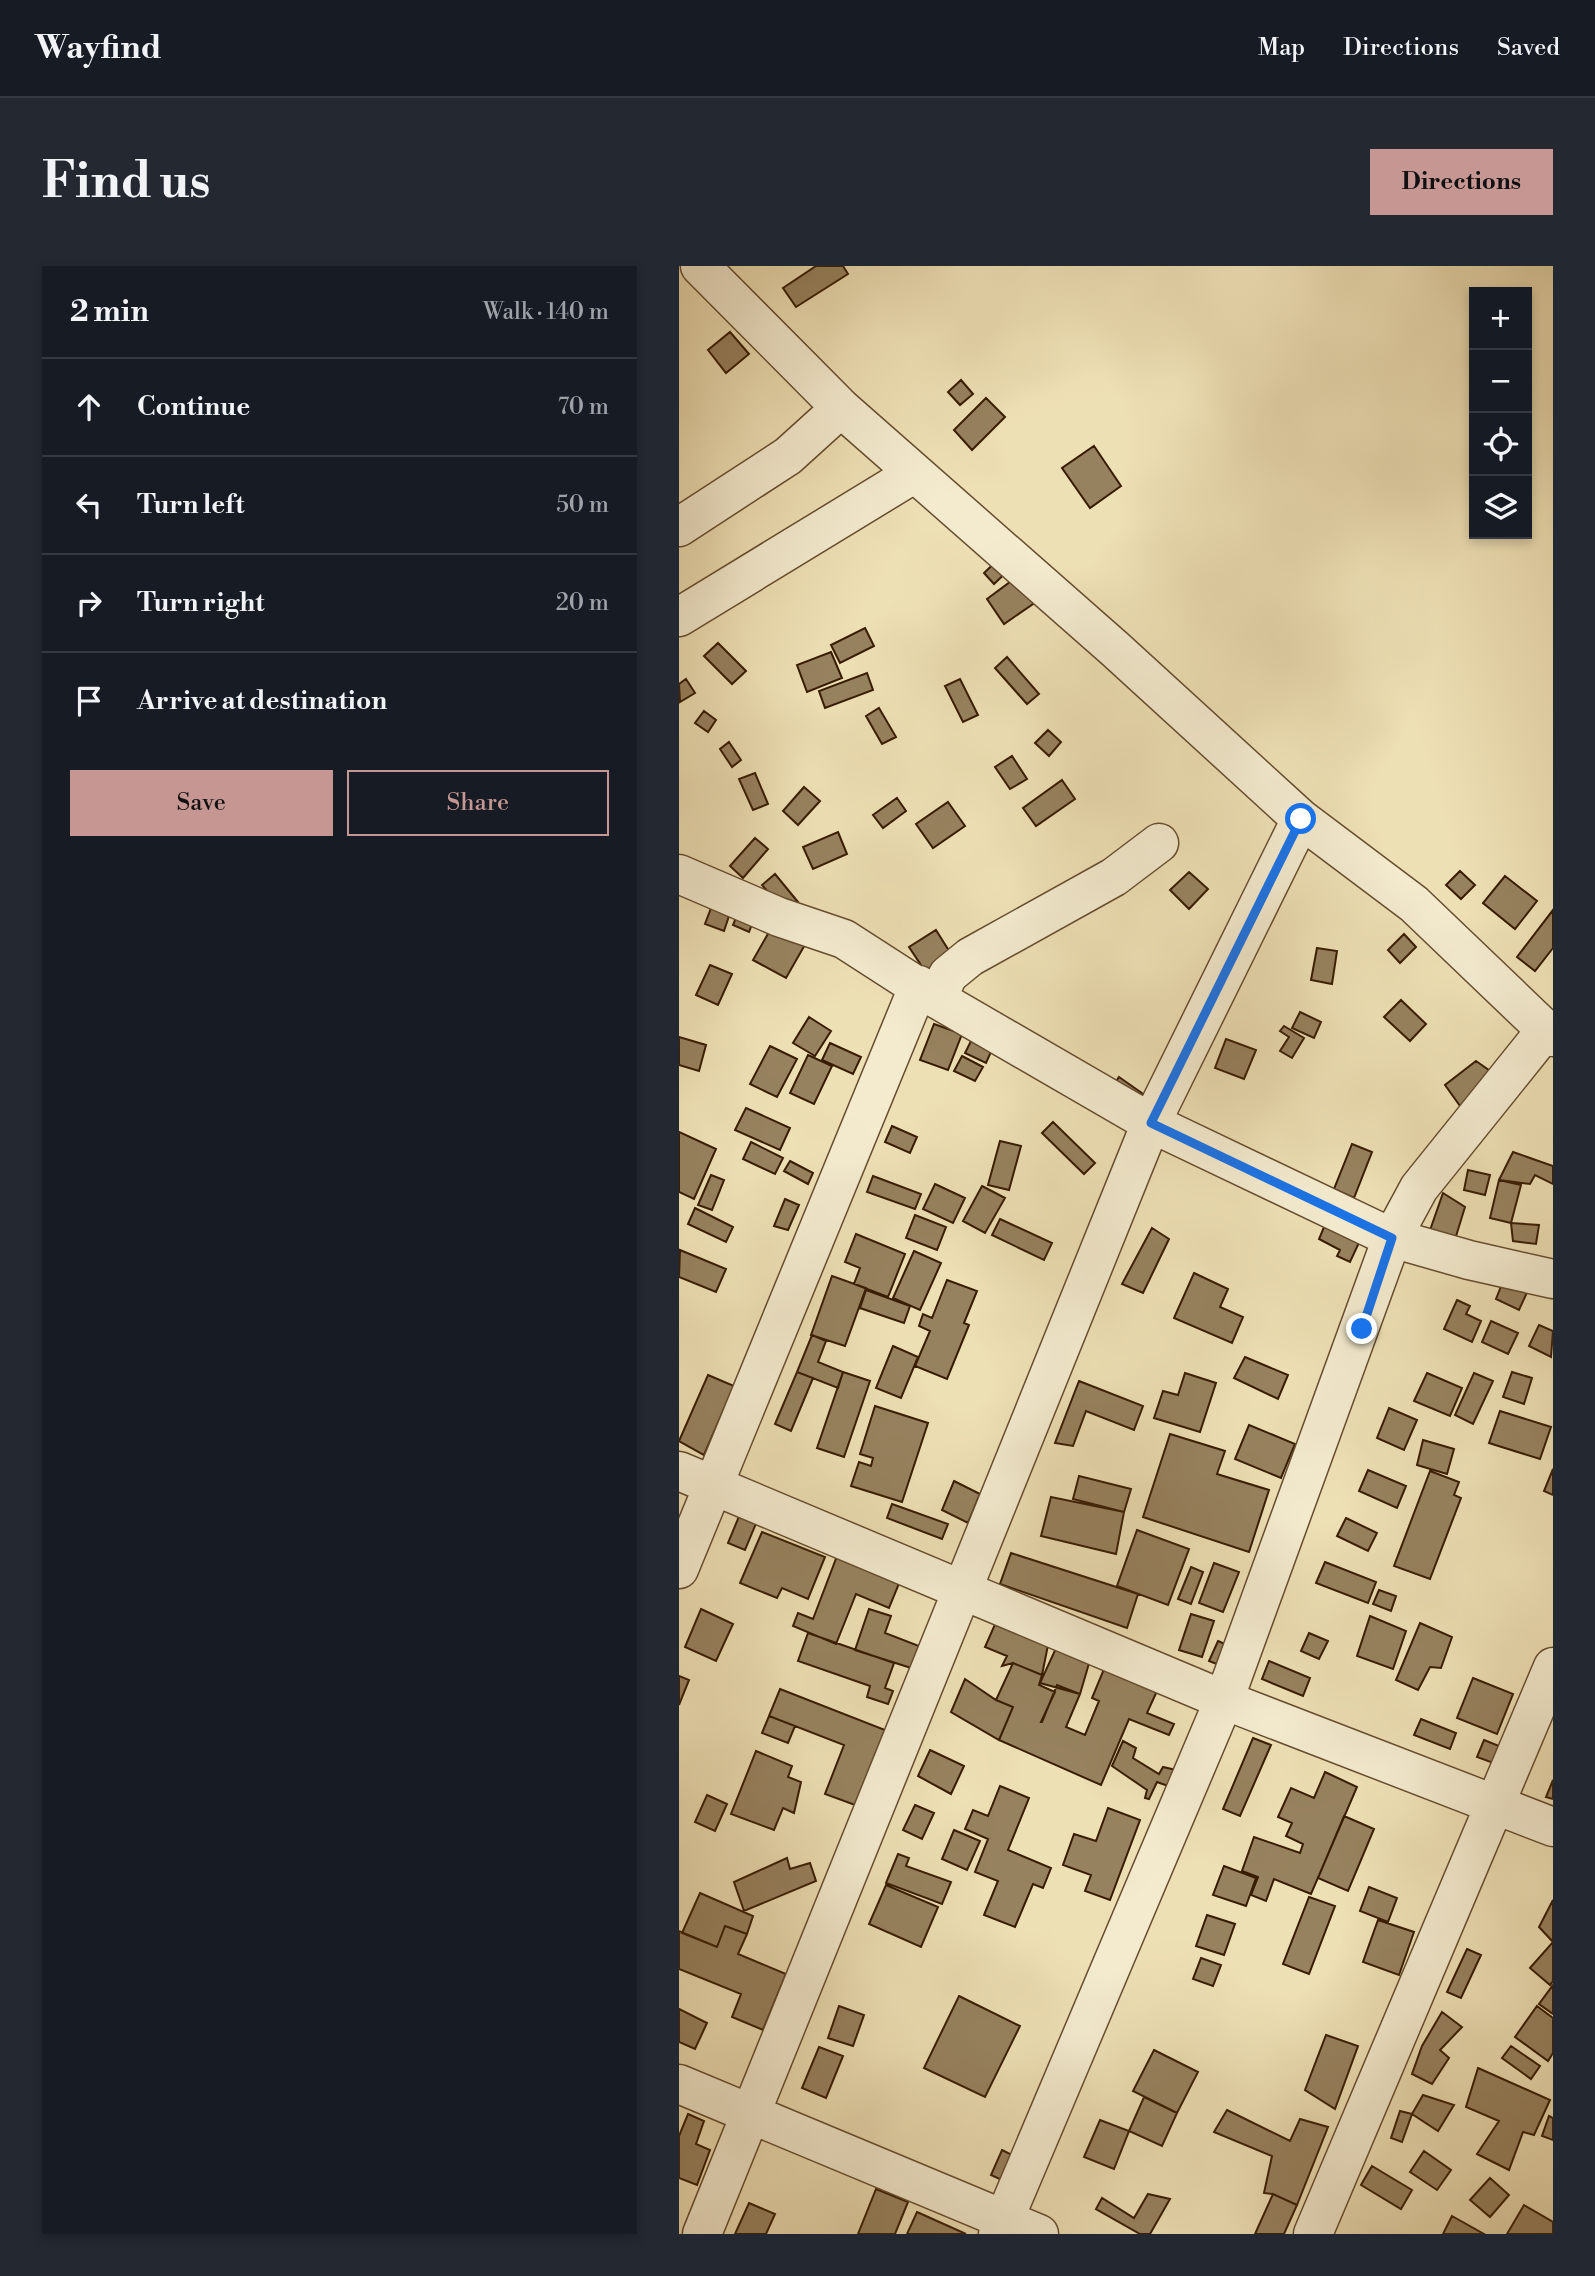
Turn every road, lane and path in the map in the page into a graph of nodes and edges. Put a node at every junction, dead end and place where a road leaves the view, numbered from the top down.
1 (700, 266) edge
2 (841, 408) junction
3 (915, 473) junction
4 (679, 527) edge
5 (679, 617) edge
6 (1301, 819) junction
7 (1159, 843) dead end
8 (680, 886) edge
9 (928, 992) junction
10 (1549, 1034) edge
11 (1151, 1123) junction
12 (1392, 1238) junction
13 (1553, 1279) edge
14 (696, 1478) edge
15 (679, 1569) edge
16 (964, 1588) junction
17 (1553, 1667) edge
18 (1224, 1700) junction
19 (1496, 1805) junction
20 (1553, 1828) edge
21 (679, 2084) edge
22 (751, 2115) junction
23 (1001, 2227) edge
24 (702, 2234) edge
25 (1038, 2234) edge
26 (1313, 2234) edge

1 - 2 street
2 - 3 street
2 - 4 street
3 - 5 street
3 - 6 street
6 - 10 street
6 - 11 street
7 - 9 street
8 - 9 street
9 - 11 street
9 - 14 street
10 - 12 street
11 - 12 street
11 - 16 street
12 - 13 street
12 - 18 street
14 - 15 street
14 - 16 street
16 - 18 street
16 - 22 street
17 - 19 street
18 - 19 street
18 - 23 street
19 - 20 street
19 - 26 street
21 - 22 street
22 - 23 street
22 - 24 street
23 - 25 street

